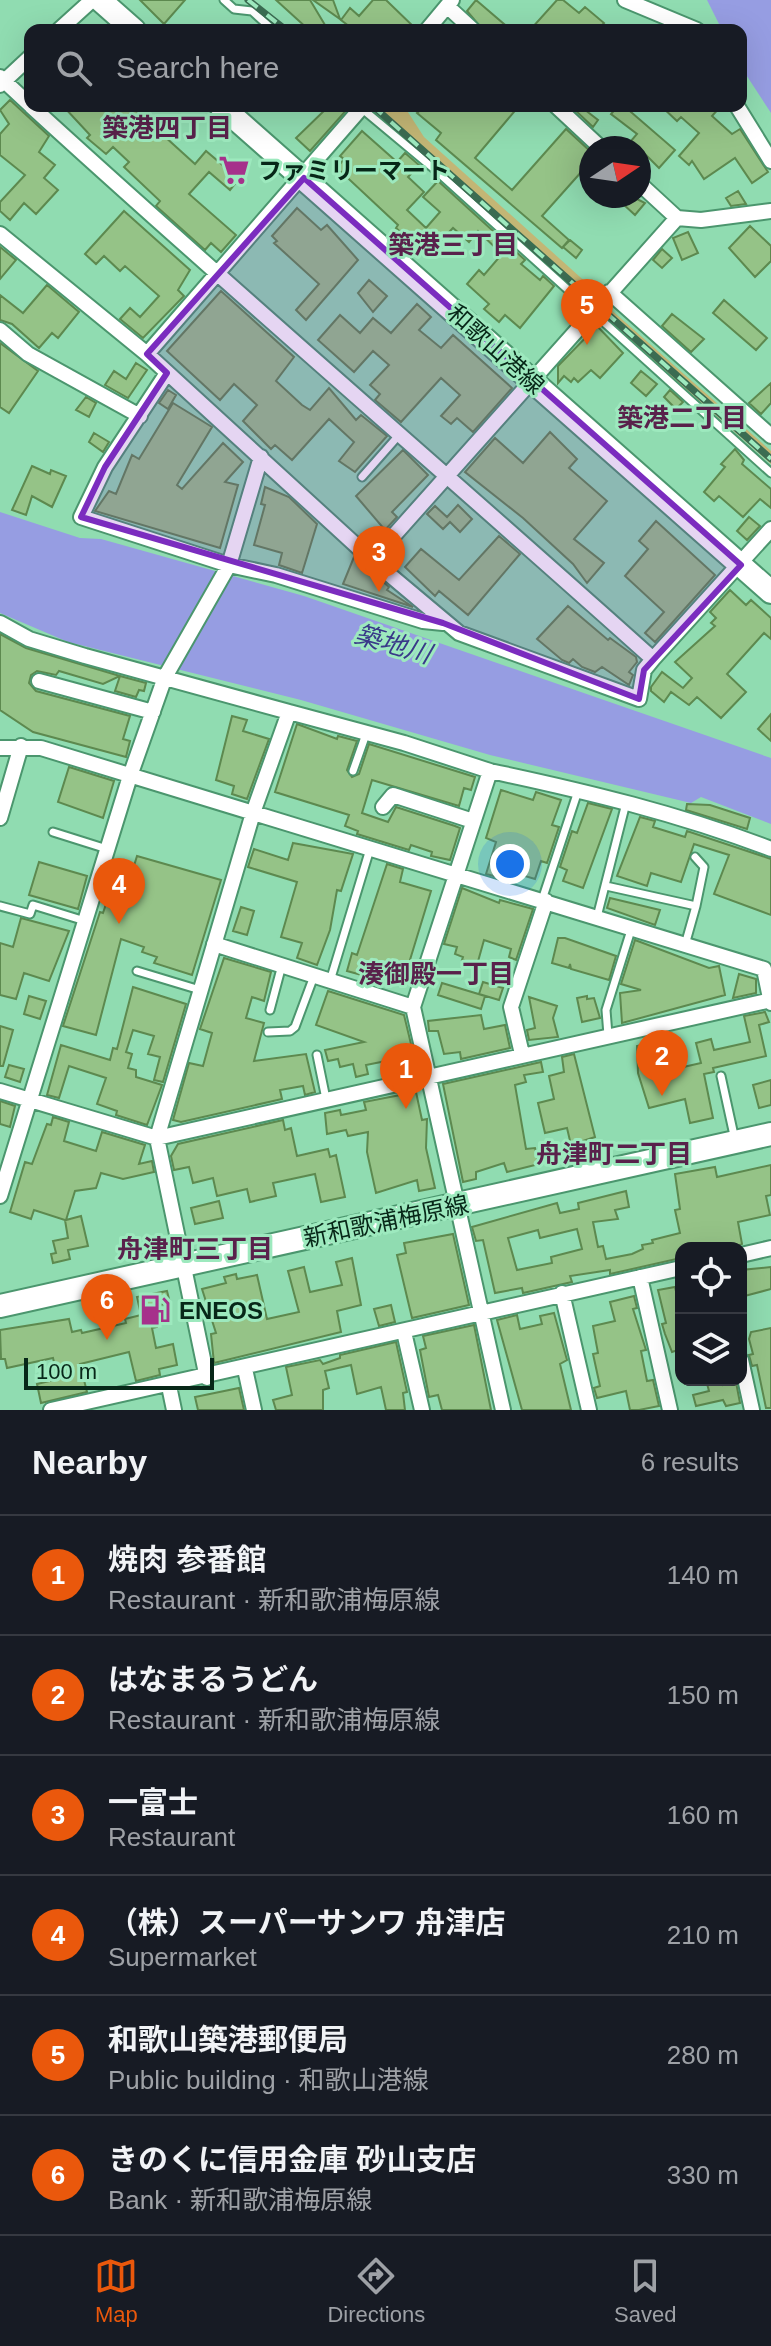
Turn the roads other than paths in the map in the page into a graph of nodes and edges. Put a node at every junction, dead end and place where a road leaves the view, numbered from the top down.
1 (92, 0) edge
2 (100, 0) edge
3 (224, 0) edge
4 (625, 0) edge
5 (450, 3) edge
6 (66, 24) edge
7 (127, 24) edge
8 (266, 24) edge
9 (432, 24) edge
10 (468, 24) edge
11 (683, 24) edge
12 (24, 62) edge
13 (1, 81) edge
14 (24, 101) edge
15 (37, 112) edge
16 (228, 112) edge
17 (357, 112) edge
18 (367, 112) edge
19 (562, 112) edge
20 (741, 112) edge
21 (588, 136) edge
22 (771, 161) edge
23 (304, 178) junction
24 (651, 194) edge
25 (771, 211) edge
26 (677, 218) junction
27 (0, 234) edge
28 (216, 276) junction
29 (609, 292) junction
30 (592, 312) junction
31 (0, 330) edge
32 (147, 354) junction
33 (167, 373) junction
34 (531, 380) junction
35 (140, 416) junction
36 (400, 434) junction
37 (771, 436) edge
38 (261, 457) junction
39 (771, 473) edge
40 (449, 476) junction
41 (362, 477) dead end
42 (771, 529) edge
43 (372, 560) junction
44 (741, 565) junction
45 (227, 568) junction
46 (771, 592) edge
47 (0, 623) edge
48 (443, 623) junction
49 (653, 659) junction
50 (166, 674) junction
51 (39, 681) dead end
52 (153, 712) junction
53 (289, 712) junction
54 (366, 734) junction
55 (21, 746) junction
56 (0, 748) edge
57 (353, 771) dead end
58 (490, 771) junction
59 (130, 776) junction
60 (578, 791) junction
61 (626, 803) junction
62 (383, 807) dead end
63 (253, 813) junction
64 (0, 818) edge
65 (473, 821) junction
66 (53, 832) dead end
67 (371, 848) junction
68 (107, 849) junction
69 (771, 849) edge
70 (695, 857) dead end
71 (454, 873) junction
72 (606, 886) junction
73 (544, 901) junction
74 (0, 906) edge
75 (696, 906) junction
76 (597, 917) junction
77 (85, 921) junction
78 (632, 928) junction
79 (214, 944) junction
80 (685, 945) junction
81 (282, 965) junction
82 (137, 971) dead end
83 (314, 976) junction
84 (330, 981) junction
85 (200, 990) junction
86 (771, 1001) edge
87 (413, 1007) junction
88 (270, 1010) dead end
89 (268, 1032) dead end
90 (608, 1035) junction
91 (522, 1054) junction
92 (317, 1055) dead end
93 (428, 1076) junction
94 (721, 1076) dead end
95 (0, 1091) edge
96 (30, 1099) junction
97 (326, 1099) junction
98 (771, 1134) edge
99 (157, 1138) junction
100 (735, 1142) junction
101 (0, 1196) edge
102 (458, 1205) junction
103 (771, 1248) edge
104 (747, 1254) edge
105 (182, 1266) junction
106 (675, 1269) edge
107 (640, 1277) junction
108 (562, 1293) junction
109 (0, 1306) edge
110 (480, 1314) junction
111 (404, 1332) junction
112 (245, 1369) junction
113 (207, 1378) junction
114 (169, 1386) junction
115 (747, 1386) edge
116 (88, 1406) edge
117 (51, 1410) edge
118 (174, 1410) edge
119 (254, 1410) edge
120 (422, 1410) edge
121 (503, 1410) edge
122 (589, 1410) edge
123 (670, 1410) edge
124 (752, 1410) edge

1 - 6 street
2 - 7 main road
3 - 8 lane
4 - 11 street
5 - 9 street
5 - 10 street
12 - 13 street
13 - 14 street
15 - 28 street
16 - 23 main road, 和歌山港線
17 - 23 street
18 - 30 lane
19 - 21 street
20 - 22 street
23 - 28 street
23 - 34 main road, 和歌山港線
24 - 26 street
25 - 26 street
26 - 29 street
27 - 32 street
28 - 32 street
28 - 36 street
29 - 30 street
29 - 37 street
30 - 34 street
30 - 39 lane
31 - 35 street
32 - 33 street
33 - 35 street
33 - 38 street
34 - 40 street
34 - 44 main road, 和歌山港線
35 - 45 street
36 - 40 street
36 - 41 lane
38 - 43 street
38 - 45 street
40 - 43 street
40 - 49 street
42 - 44 street
43 - 48 street
44 - 46 main road, 和歌山港線
44 - 49 street
45 - 48 street
45 - 50 street
47 - 50 street
48 - 49 street
50 - 52 street
50 - 53 street
51 - 52 street
52 - 59 street
53 - 54 street
53 - 63 street
54 - 57 lane
54 - 58 street
55 - 56 street
55 - 59 street
55 - 64 street
58 - 60 street
58 - 65 street
59 - 63 street
59 - 68 street
60 - 61 street
60 - 73 lane
61 - 69 street
61 - 72 lane
62 - 65 street
63 - 67 street
63 - 79 street
65 - 71 street
66 - 68 lane
67 - 71 street
67 - 84 lane
68 - 77 street
70 - 75 lane
71 - 73 street
71 - 87 street
72 - 75 lane
72 - 76 lane
73 - 76 street
73 - 91 street
74 - 77 lane
75 - 80 lane
76 - 78 street
77 - 96 street
78 - 80 street
78 - 90 lane
79 - 81 street
79 - 85 street
80 - 86 street
81 - 83 street
81 - 88 lane
82 - 85 lane
83 - 84 street
83 - 89 lane
84 - 87 street
85 - 99 street
86 - 90 street
87 - 93 street
90 - 91 street
91 - 93 street
92 - 97 lane
93 - 97 street
93 - 102 street
94 - 100 lane
95 - 96 street
96 - 99 street
96 - 101 street
97 - 99 street
98 - 100 main road, 新和歌浦梅原線
99 - 105 street
100 - 102 main road, 新和歌浦梅原線
102 - 105 main road, 新和歌浦梅原線
102 - 110 street
103 - 104 street
105 - 109 main road, 新和歌浦梅原線
105 - 113 street
106 - 107 street
107 - 108 street
107 - 123 street
108 - 110 street
108 - 122 street
110 - 111 street
110 - 121 street
111 - 112 street
111 - 120 street
112 - 113 street
112 - 119 street
113 - 114 street
114 - 116 street
114 - 118 street
115 - 124 street
116 - 117 street

